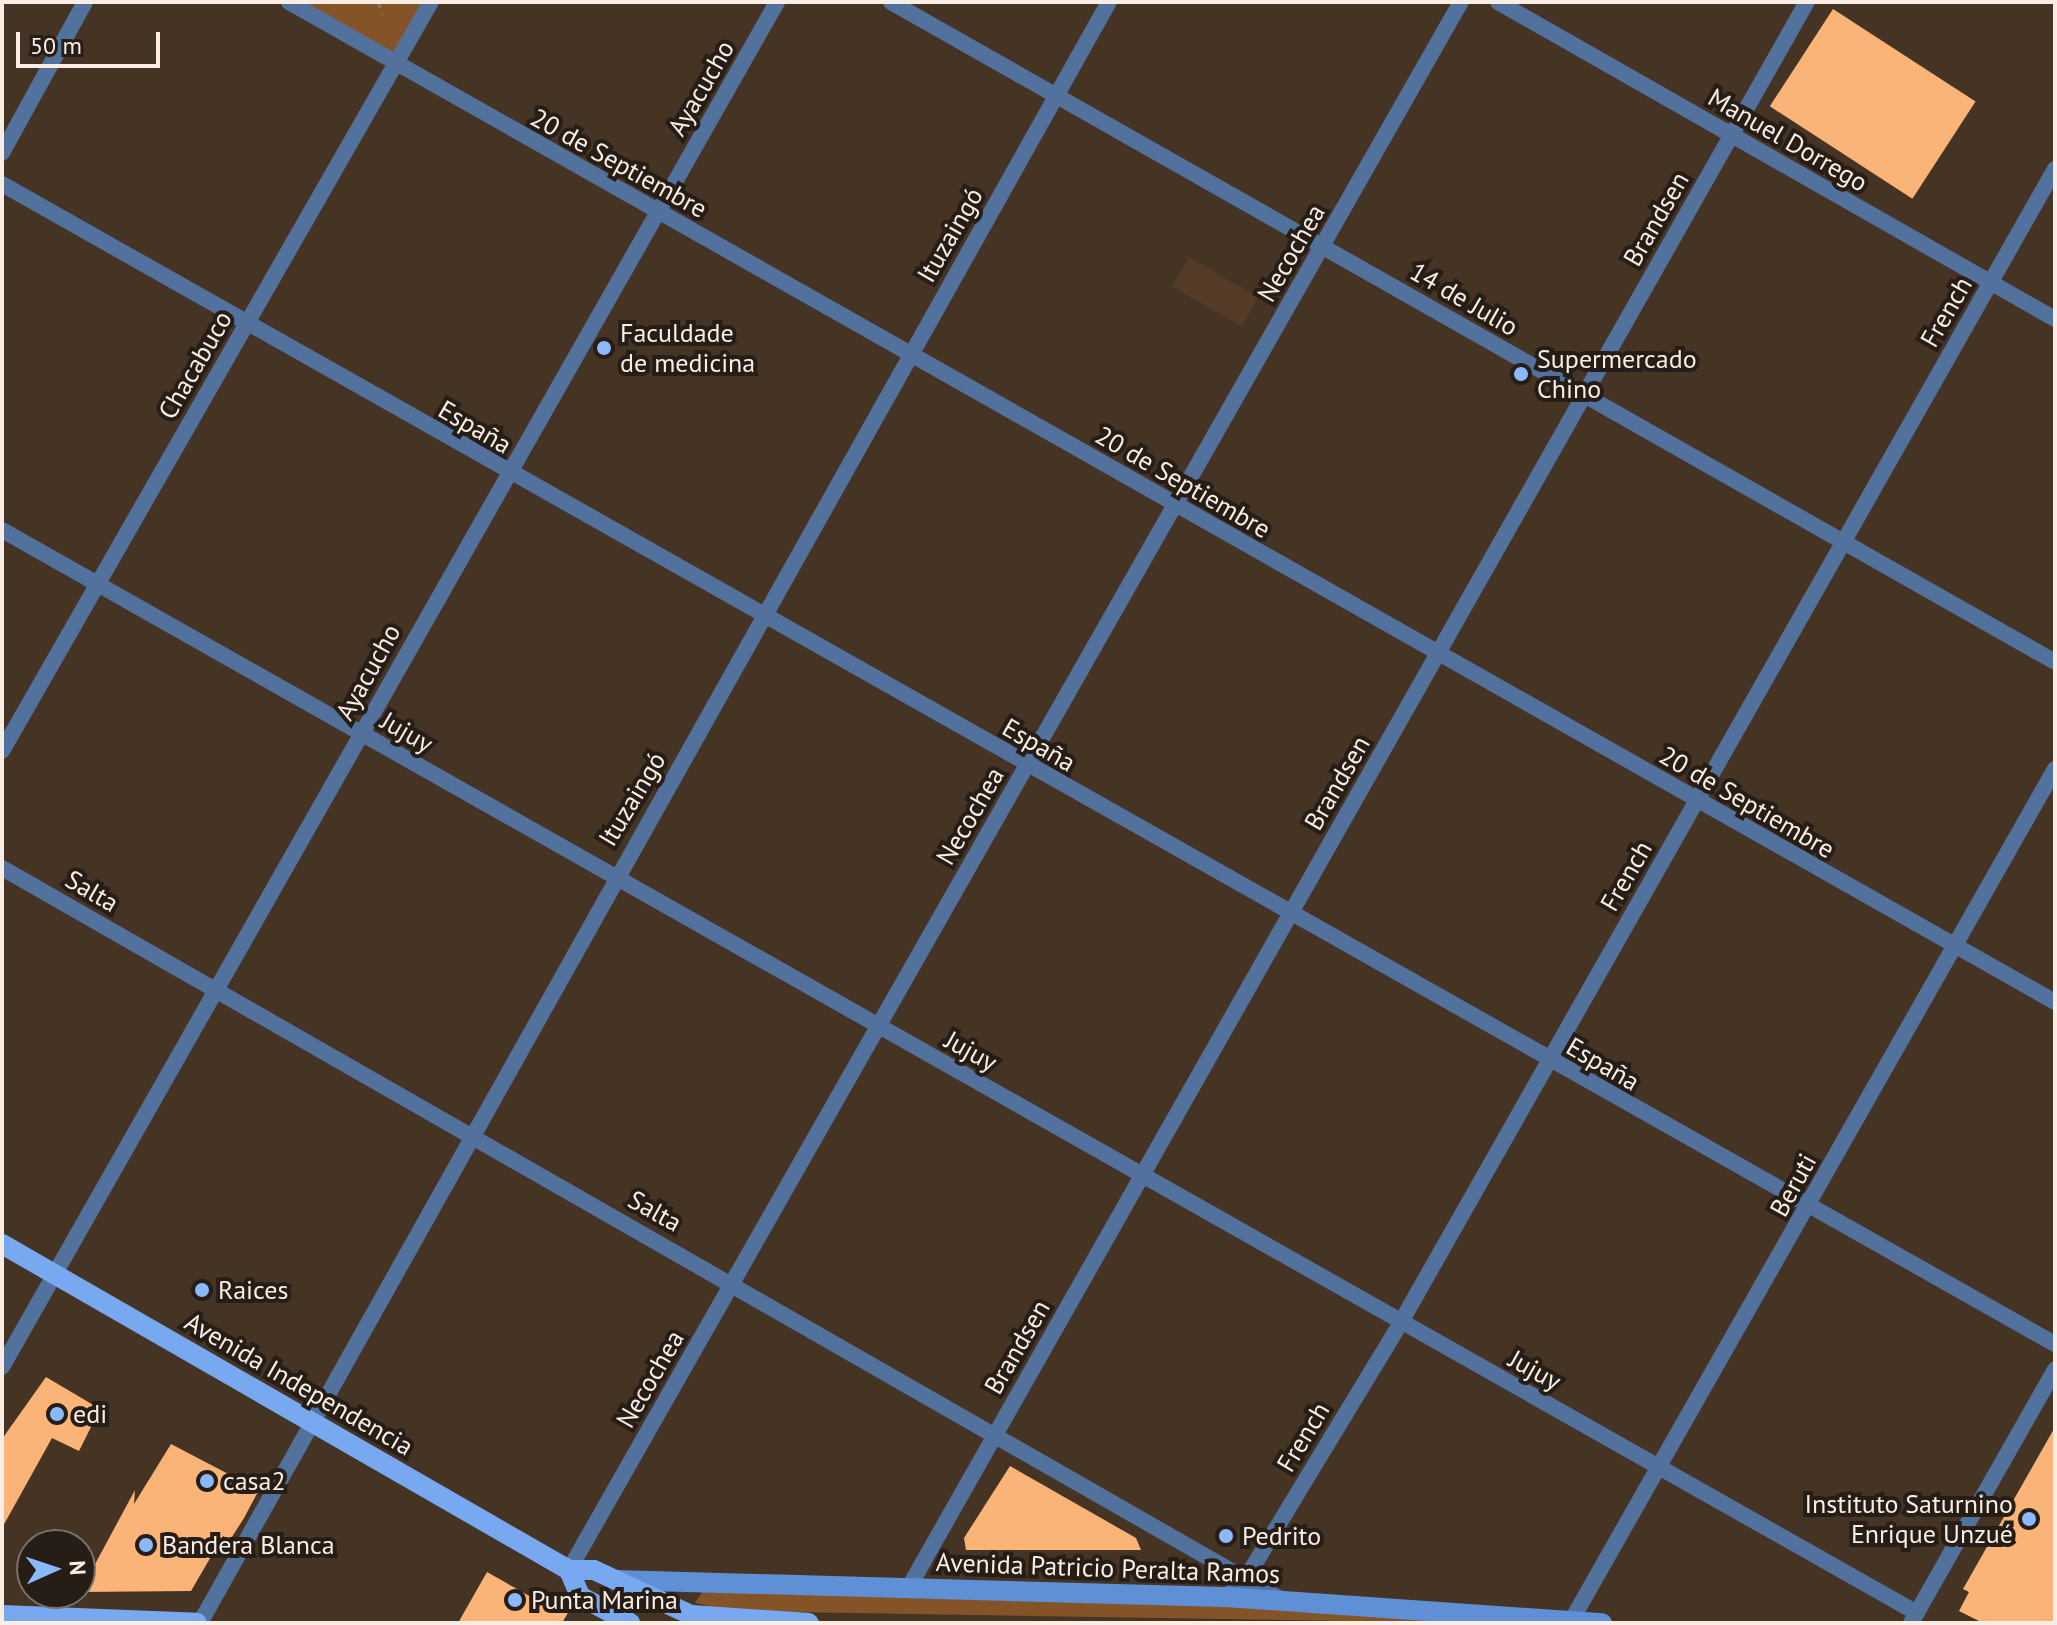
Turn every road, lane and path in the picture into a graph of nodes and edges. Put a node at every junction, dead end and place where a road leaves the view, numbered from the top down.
1 (85, 2) edge
2 (289, 2) edge
3 (378, 2) edge
4 (431, 2) edge
5 (777, 2) edge
6 (891, 2) edge
7 (1109, 2) edge
8 (1461, 2) edge
9 (1498, 2) edge
10 (1807, 2) edge
11 (383, 14) dead end
12 (396, 64) junction
13 (1056, 96) junction
14 (1731, 135) junction
15 (2, 153) edge
16 (2055, 169) edge
17 (2, 184) edge
18 (658, 212) junction
19 (1322, 246) junction
20 (1991, 283) junction
21 (2055, 319) edge
22 (246, 325) junction
23 (909, 354) junction
24 (1584, 395) junction
25 (506, 472) junction
26 (1175, 505) junction
27 (2, 530) edge
28 (1844, 542) junction
29 (98, 585) junction
30 (768, 617) junction
31 (1437, 654) junction
32 (2055, 662) edge
33 (362, 734) junction
34 (2, 751) edge
35 (1027, 765) junction
36 (2055, 769) edge
37 (1697, 801) junction
38 (2, 868) edge
39 (613, 876) junction
40 (1290, 914) junction
41 (1954, 947) junction
42 (217, 989) junction
43 (2055, 1002) edge
44 (878, 1026) junction
45 (1549, 1061) junction
46 (470, 1134) junction
47 (1142, 1175) junction
48 (1808, 1208) junction
49 (2, 1244) edge
50 (54, 1274) junction
51 (733, 1282) junction
52 (1401, 1322) junction
53 (2055, 1344) edge
54 (2, 1367) edge
55 (2055, 1369) edge
56 (313, 1421) junction
57 (997, 1432) junction
58 (1659, 1467) junction
59 (569, 1570) junction
60 (1248, 1575) junction
61 (612, 1579) junction
62 (909, 1587) junction
63 (1226, 1597) junction
64 (1282, 1600) junction
65 (2, 1615) edge
66 (1914, 1618) edge
67 (1571, 1622) edge
68 (199, 1623) edge
69 (630, 1623) edge
70 (809, 1623) edge
71 (1602, 1623) edge

1 - 15 street
2 - 12 street, 20 de Septiembre
3 - 11 path
4 - 12 street, Chacabuco
5 - 18 street, Ayacucho
6 - 13 street, 14 de Julio
7 - 13 street, Ituzaingó
8 - 19 street, Necochea
9 - 14 street, Manuel Dorrego
10 - 14 street, Brandsen
12 - 18 street, 20 de Septiembre
12 - 22 street, Chacabuco
13 - 19 street, 14 de Julio
13 - 23 street, Ituzaingó
14 - 20 street, Manuel Dorrego
14 - 24 street, Brandsen
16 - 20 street, French
17 - 22 street, España
18 - 23 street, 20 de Septiembre
18 - 25 street, Ayacucho
19 - 24 street, 14 de Julio
19 - 26 street, Necochea
20 - 21 street, Manuel Dorrego
20 - 28 street, French
22 - 25 street, España
22 - 29 street, Chacabuco
23 - 26 street, 20 de Septiembre
23 - 30 street, Ituzaingó
24 - 28 street, 14 de Julio
24 - 31 street, Brandsen
25 - 30 street, España
25 - 33 street, Ayacucho
26 - 31 street, 20 de Septiembre
26 - 35 street, Necochea
27 - 29 street, Jujuy
28 - 32 street, 14 de Julio
28 - 37 street, French
29 - 33 street, Jujuy
29 - 34 street, Chacabuco
30 - 35 street, España
30 - 39 street, Ituzaingó
31 - 37 street, 20 de Septiembre
31 - 40 street, Brandsen
33 - 39 street, Jujuy
33 - 42 street, Ayacucho
35 - 40 street, España
35 - 44 street, Necochea
36 - 41 street, Beruti
37 - 41 street, 20 de Septiembre
37 - 45 street, French
38 - 42 street, Salta
39 - 44 street, Jujuy
39 - 46 street, Ituzaingó
40 - 45 street, España
40 - 47 street, Brandsen
41 - 43 street, 20 de Septiembre
41 - 48 street, Beruti
42 - 46 street, Salta
42 - 50 street, Ayacucho
44 - 47 street, Jujuy
44 - 51 street, Necochea
45 - 48 street, España
45 - 52 street, French
46 - 51 street, Salta
46 - 56 street, Ituzaingó
47 - 52 street, Jujuy
47 - 57 street, Brandsen
48 - 53 street, España
48 - 58 street, Beruti
49 - 50 main road, Avenida Independencia
50 - 54 street, Ayacucho
50 - 56 main road, Avenida Independencia
51 - 57 street, Salta
51 - 59 street, Necochea
52 - 58 street, Jujuy
52 - 60 street, French
55 - 66 street
56 - 59 main road, Avenida Independencia
56 - 68 street, Ituzaingó
57 - 60 street, Salta
57 - 62 street, Brandsen
58 - 66 street, Jujuy
58 - 67 street, Beruti
59 - 61 main road, Avenida Patricio Peralta Ramos
59 - 69 main road
60 - 63 street, French
60 - 64 street, Salta
61 - 62 main road, Avenida Patricio Peralta Ramos
61 - 70 main road, Avenida Patricio Peralta Ramos
62 - 63 main road, Avenida Patricio Peralta Ramos
63 - 64 main road, Avenida Patricio Peralta Ramos
64 - 67 main road, Avenida Patricio Peralta Ramos
65 - 68 main road
67 - 71 main road, Avenida Patricio Peralta Ramos

